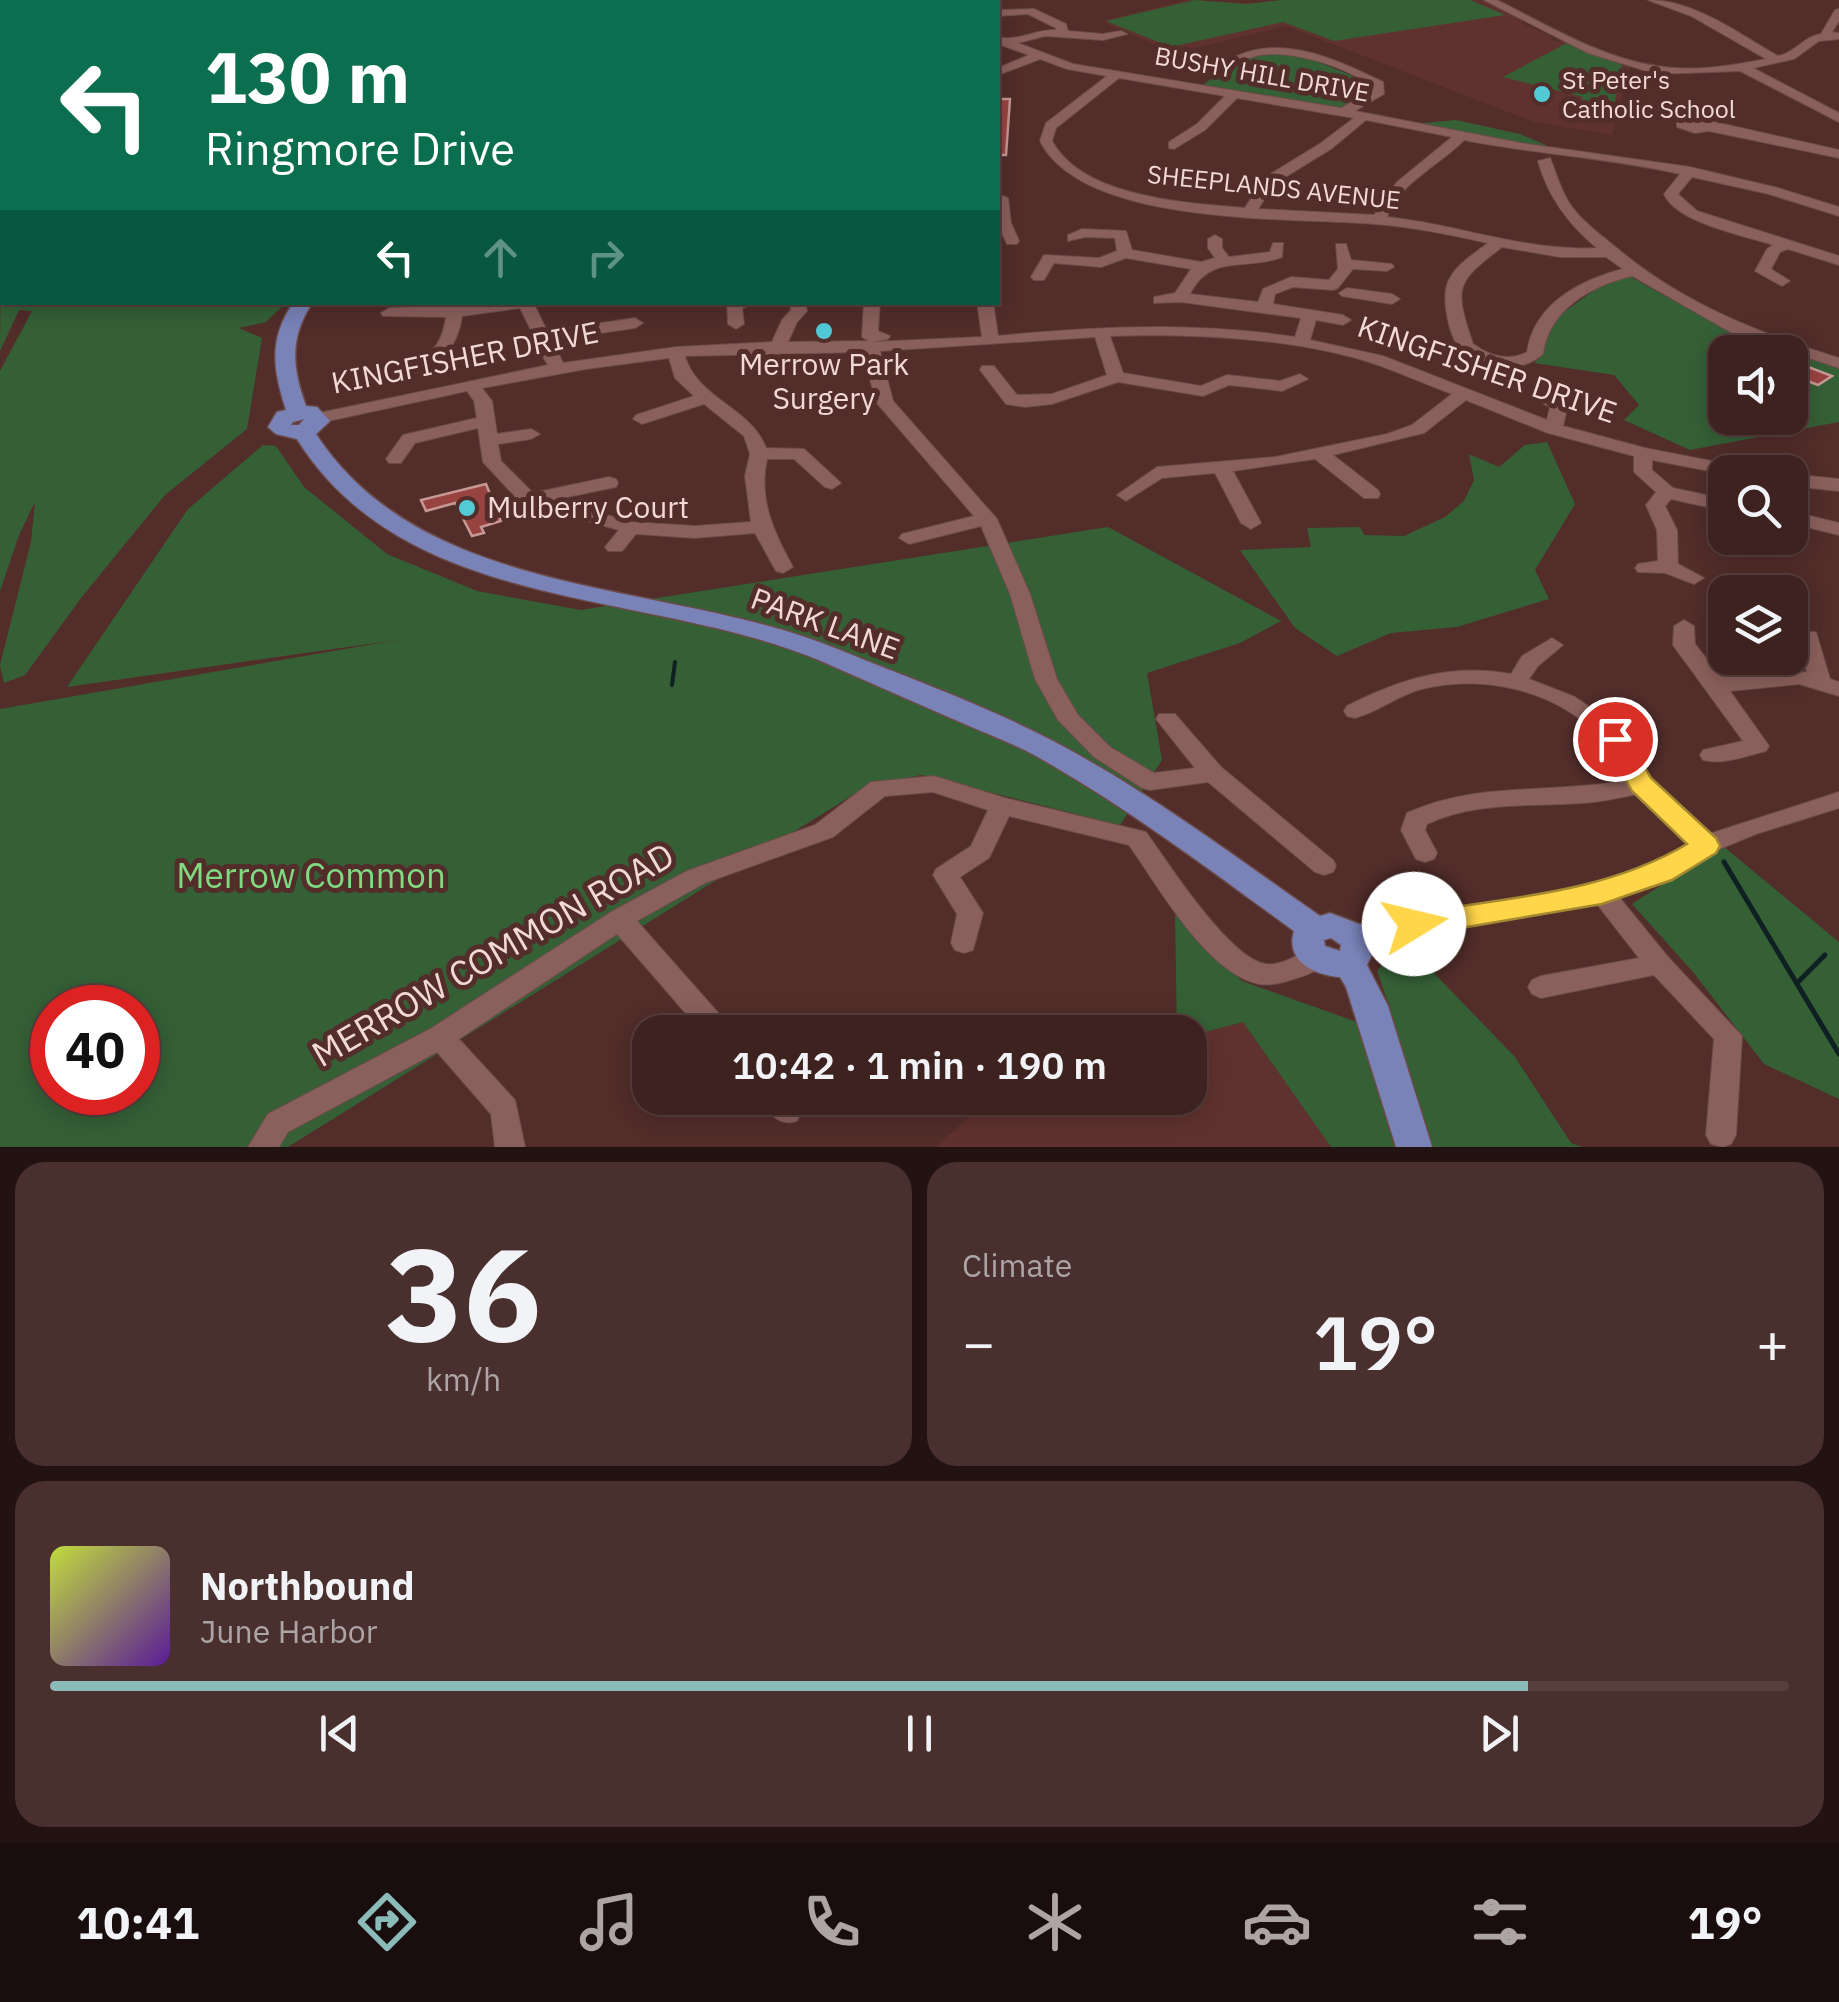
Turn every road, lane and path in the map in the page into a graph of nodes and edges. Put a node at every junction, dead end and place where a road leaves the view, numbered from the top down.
1 (1489, 0) edge
2 (1653, 0) edge
3 (1839, 12) edge
4 (1000, 13) edge
5 (1062, 32) junction
6 (1120, 34) dead end
7 (1834, 36) edge
8 (1002, 42) edge
9 (1038, 56) junction
10 (1777, 60) junction
11 (1744, 68) junction
12 (1000, 71) edge
13 (1218, 73) dead end
14 (1116, 75) junction
15 (1234, 94) junction
16 (1343, 112) junction
17 (1364, 116) junction
18 (1839, 118) edge
19 (1709, 127) dead end
20 (1460, 136) junction
21 (1174, 145) dead end
22 (1521, 147) junction
23 (1573, 154) junction
24 (1839, 154) edge
25 (1545, 161) junction
26 (1690, 171) junction
27 (1000, 198) edge
28 (1250, 210) junction
29 (1839, 212) edge
30 (1379, 220) junction
31 (1074, 238) dead end
32 (1215, 239) dead end
33 (1012, 241) dead end
34 (1498, 243) junction
35 (1786, 245) junction
36 (1278, 246) dead end
37 (1341, 247) dead end
38 (1612, 252) junction
39 (1125, 253) junction
40 (1222, 258) junction
41 (1839, 261) edge
42 (1346, 264) junction
43 (1202, 267) junction
44 (1387, 267) dead end
45 (1636, 271) junction
46 (1039, 277) dead end
47 (1782, 281) dead end
48 (1340, 289) junction
49 (1181, 298) junction
50 (1392, 298) dead end
51 (1159, 300) dead end
52 (302, 305) edge
53 (509, 305) edge
54 (526, 305) edge
55 (734, 305) edge
56 (798, 305) edge
57 (872, 305) edge
58 (985, 305) edge
59 (1265, 308) junction
60 (455, 312) junction
61 (389, 313) dead end
62 (1310, 314) junction
63 (634, 322) dead end
64 (736, 324) dead end
65 (1101, 332) junction
66 (540, 337) junction
67 (876, 341) junction
68 (991, 341) junction
69 (1301, 344) junction
70 (778, 346) junction
71 (676, 352) junction
72 (1838, 361) edge
73 (557, 367) junction
74 (988, 370) dead end
75 (379, 372) dead end
76 (1116, 377) junction
77 (1300, 379) dead end
78 (470, 384) junction
79 (1463, 394) junction
80 (704, 398) junction
81 (1543, 399) dead end
82 (642, 419) dead end
83 (307, 420) junction
84 (1554, 429) junction
85 (488, 431) junction
86 (531, 434) dead end
87 (1643, 453) junction
88 (759, 454) junction
89 (1320, 454) junction
90 (395, 459) dead end
91 (1708, 466) edge
92 (1222, 468) junction
93 (832, 482) dead end
94 (1808, 482) edge
95 (609, 484) dead end
96 (1839, 485) edge
97 (1667, 492) junction
98 (1371, 494) dead end
99 (1126, 495) dead end
100 (528, 499) junction
101 (1708, 500) edge
102 (987, 519) junction
103 (1808, 521) edge
104 (1251, 524) dead end
105 (761, 527) junction
106 (631, 528) junction
107 (1839, 530) edge
108 (909, 538) dead end
109 (614, 546) dead end
110 (1668, 567) junction
111 (783, 568) dead end
112 (1646, 568) dead end
113 (1694, 578) dead end
114 (1684, 626) dead end
115 (1809, 638) dead end
116 (1552, 645) dead end
117 (1517, 681) junction
118 (1715, 685) junction
119 (1830, 686) edge
120 (1354, 710) dead end
121 (1166, 719) dead end
122 (1711, 755) dead end
123 (1214, 773) junction
124 (1642, 785) junction
125 (1836, 804) edge
126 (1002, 806) junction
127 (1706, 846) junction
128 (1426, 853) dead end
129 (1324, 866) dead end
130 (1602, 893) junction
131 (620, 919) junction
132 (964, 943) dead end
133 (1333, 946) junction
134 (1659, 964) junction
135 (1541, 987) dead end
136 (703, 1015) edge
137 (440, 1037) junction
138 (270, 1135) edge
139 (1721, 1135) dead end
140 (510, 1147) edge
141 (1414, 1147) edge

1 - 11 street
2 - 10 street
3 - 7 street
4 - 5 street
5 - 6 street
5 - 8 street
7 - 10 street
8 - 9 street, BUSHY HILL DRIVE
9 - 12 street
9 - 14 street, BUSHY HILL DRIVE
10 - 11 street
11 - 18 street
13 - 16 street
14 - 15 street, BUSHY HILL DRIVE
14 - 28 street, SHEEPLANDS AVENUE
15 - 16 street, BUSHY HILL DRIVE
15 - 21 street
16 - 17 street, BUSHY HILL DRIVE
17 - 20 street, BUSHY HILL DRIVE
17 - 28 street
19 - 24 street
20 - 22 street, BUSHY HILL DRIVE
20 - 30 street
22 - 23 street, BUSHY HILL DRIVE
22 - 25 street, BUSHY HILL DRIVE
23 - 25 street, BUSHY HILL DRIVE
23 - 26 street, BUSHY HILL DRIVE
25 - 38 street
26 - 29 street, BUSHY HILL DRIVE
26 - 35 street
27 - 33 street
28 - 30 street, SHEEPLANDS AVENUE
30 - 34 street, SHEEPLANDS AVENUE
31 - 39 street
32 - 40 street
34 - 38 street, SHEEPLANDS AVENUE
34 - 45 street
35 - 41 street
35 - 47 street
36 - 40 street
37 - 42 street
38 - 45 street
39 - 43 street
39 - 46 street
40 - 43 street
42 - 44 street
42 - 48 street
43 - 49 street
45 - 72 street
48 - 50 street
48 - 59 street
48 - 62 street
49 - 51 street
49 - 59 street
52 - 83 main road, PARK LANE
53 - 60 street
54 - 66 street
55 - 64 street
56 - 70 street
57 - 67 street
58 - 68 street
59 - 62 street
60 - 61 street
60 - 75 street
62 - 69 street
63 - 66 street
65 - 68 street, KINGFISHER DRIVE
65 - 69 street, KINGFISHER DRIVE
65 - 76 street
66 - 73 street
67 - 68 street, KINGFISHER DRIVE
67 - 70 street, KINGFISHER DRIVE
67 - 102 street
69 - 79 street, KINGFISHER DRIVE
70 - 71 street, KINGFISHER DRIVE
71 - 73 street, KINGFISHER DRIVE
71 - 80 street
73 - 78 street, KINGFISHER DRIVE
74 - 76 street
76 - 77 street
78 - 83 street, KINGFISHER DRIVE
78 - 85 street
79 - 84 street, KINGFISHER DRIVE
79 - 89 street
80 - 82 street
80 - 88 street
81 - 84 street
83 - 133 main road, PARK LANE
84 - 87 street, KINGFISHER DRIVE
85 - 86 street
85 - 90 street
85 - 100 street
87 - 91 street, KINGFISHER DRIVE
87 - 97 street
88 - 93 street
88 - 105 street
89 - 92 street
89 - 98 street
92 - 99 street
92 - 104 street
94 - 96 street
95 - 100 street
97 - 101 street
97 - 110 street
100 - 106 street
102 - 108 street
102 - 123 street
103 - 107 street
105 - 106 street
105 - 111 street
106 - 109 street
110 - 112 street
110 - 113 street
114 - 118 street
115 - 119 street
116 - 117 street
117 - 120 street
117 - 124 street
118 - 119 street
118 - 122 street
121 - 123 street
123 - 129 street
124 - 127 street
124 - 128 street
125 - 127 street
126 - 131 street, MERROW COMMON ROAD
126 - 132 street
126 - 133 street, MERROW COMMON ROAD
127 - 130 street
130 - 133 street
130 - 134 street
131 - 136 street
131 - 137 street, MERROW COMMON ROAD
133 - 141 main road
134 - 135 street
134 - 139 street
137 - 138 street, MERROW COMMON ROAD
137 - 140 street

